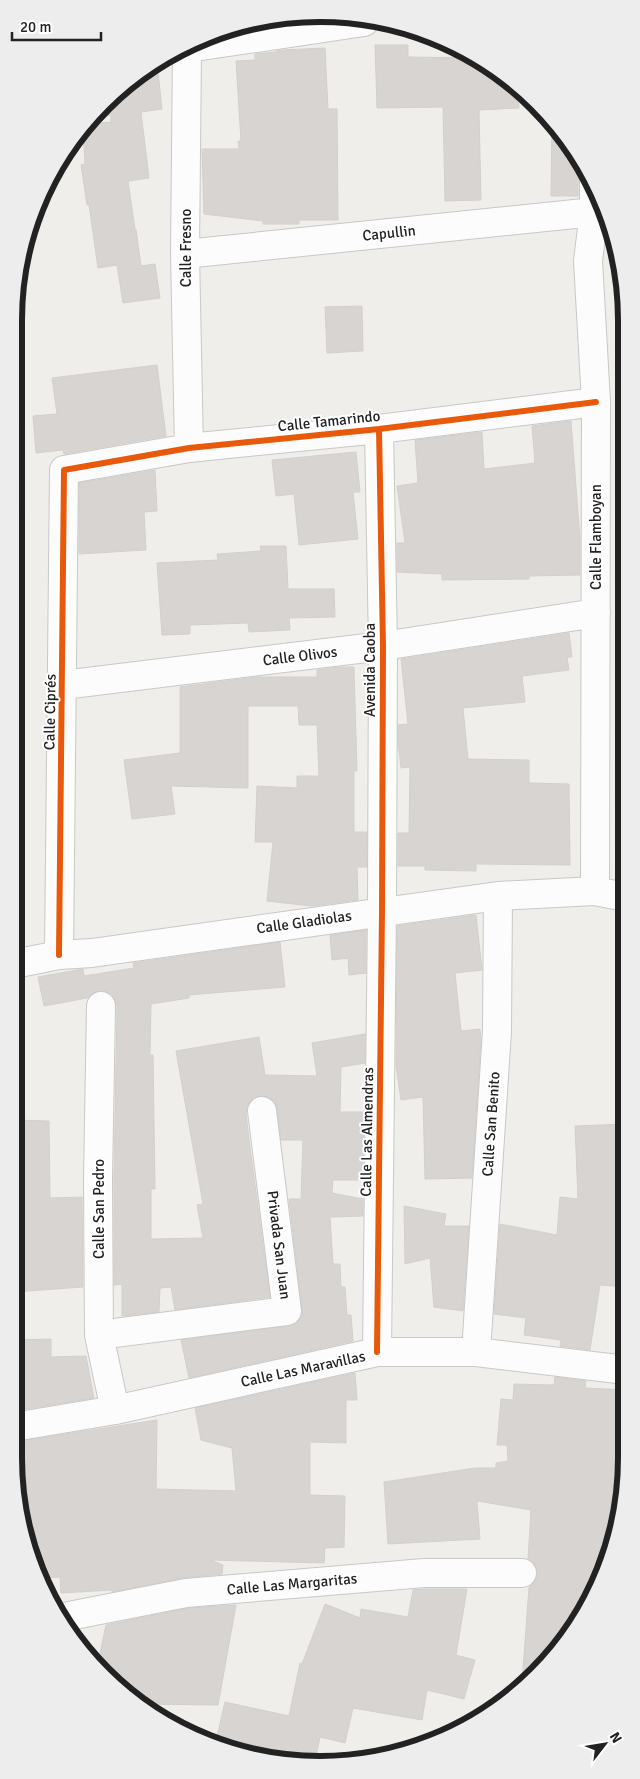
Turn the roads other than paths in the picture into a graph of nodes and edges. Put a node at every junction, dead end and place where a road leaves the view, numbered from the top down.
1 (350, 24) edge
2 (205, 45) edge
3 (187, 54) edge
4 (594, 204) edge
5 (594, 212) junction
6 (185, 254) junction
7 (596, 402) junction
8 (379, 429) junction
9 (189, 448) junction
10 (64, 470) joint
11 (596, 613) junction
12 (383, 646) junction
13 (63, 685) junction
14 (595, 891) junction
15 (498, 896) junction
16 (618, 896) edge
17 (382, 911) junction
18 (58, 955) junction
19 (22, 962) edge
20 (101, 1006) dead end
21 (262, 1111) dead end
22 (99, 1335) junction
23 (377, 1352) junction
24 (476, 1352) junction
25 (618, 1369) edge
26 (115, 1410) junction
27 (22, 1426) edge
28 (522, 1573) dead end
29 (68, 1616) edge

1 - 2 street
3 - 6 street, Calle Fresno
4 - 5 street, Calle Flamboyan
5 - 6 street, Capullin
5 - 7 street, Calle Flamboyan
6 - 9 street, Calle Fresno
7 - 8 street, Calle Tamarindo
7 - 11 street, Calle Flamboyan
8 - 9 street, Calle Tamarindo
8 - 12 street, Avenida Caoba
9 - 10 street, Calle Tamarindo
10 - 13 street, Calle Ciprés
11 - 12 street, Calle Olivos
11 - 14 street, Calle Flamboyan
12 - 13 street, Calle Olivos
12 - 17 street, Avenida Caoba
13 - 18 street, Calle Ciprés
14 - 15 street, Calle Gladiolas
14 - 16 street, Calle Gladiolas
15 - 17 street, Calle Gladiolas
15 - 24 street, Calle San Benito
17 - 18 street, Calle Gladiolas
17 - 23 street, Calle Las Almendras
18 - 19 street, Calle Gladiolas
20 - 22 street, Calle San Pedro
21 - 22 street, Privada San Juan
22 - 26 street, Calle San Pedro
23 - 24 street, Calle Las Maravillas
23 - 26 street, Calle Las Maravillas
24 - 25 street, Calle Las Maravillas
26 - 27 street, Calle Las Maravillas
28 - 29 street, Calle Las Margaritas

